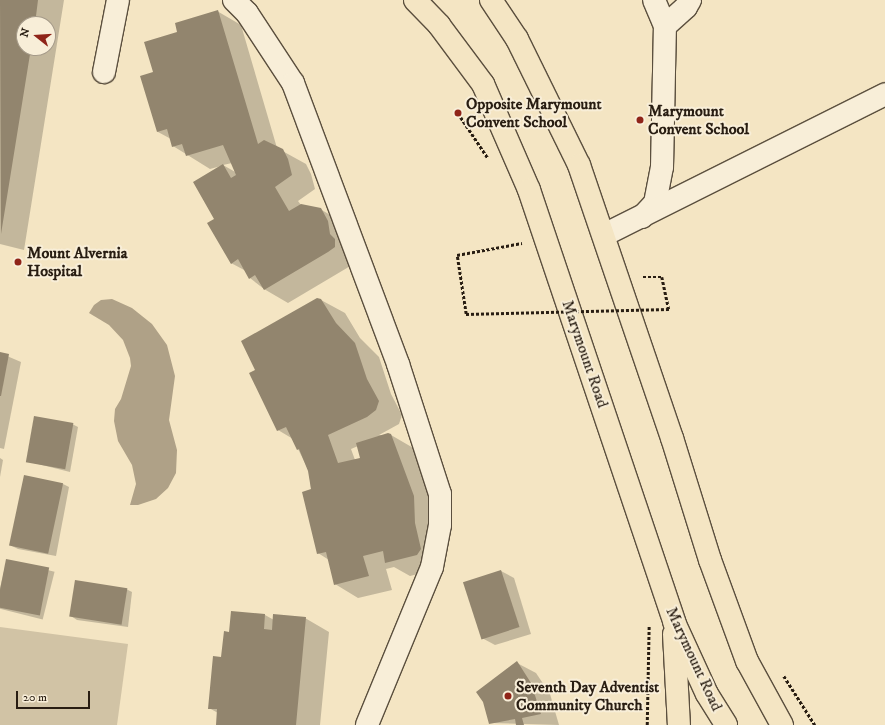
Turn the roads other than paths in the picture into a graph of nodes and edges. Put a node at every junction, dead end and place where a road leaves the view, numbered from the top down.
1 (118, 0) edge
2 (234, 0) edge
3 (415, 0) edge
4 (491, 0) edge
5 (654, 0) edge
6 (690, 0) edge
7 (665, 26) junction
8 (104, 72) dead end
9 (885, 94) edge
10 (641, 217) junction
11 (604, 235) junction
12 (674, 622) junction
13 (366, 725) edge
14 (680, 725) edge
15 (726, 725) edge
16 (782, 725) edge

1 - 8 lane
2 - 13 lane
3 - 12 main road, Marymount Road
4 - 11 main road
5 - 7 lane
6 - 7 lane
7 - 10 lane
9 - 10 lane
10 - 11 lane
11 - 16 main road
12 - 14 main road
12 - 15 main road, Marymount Road

